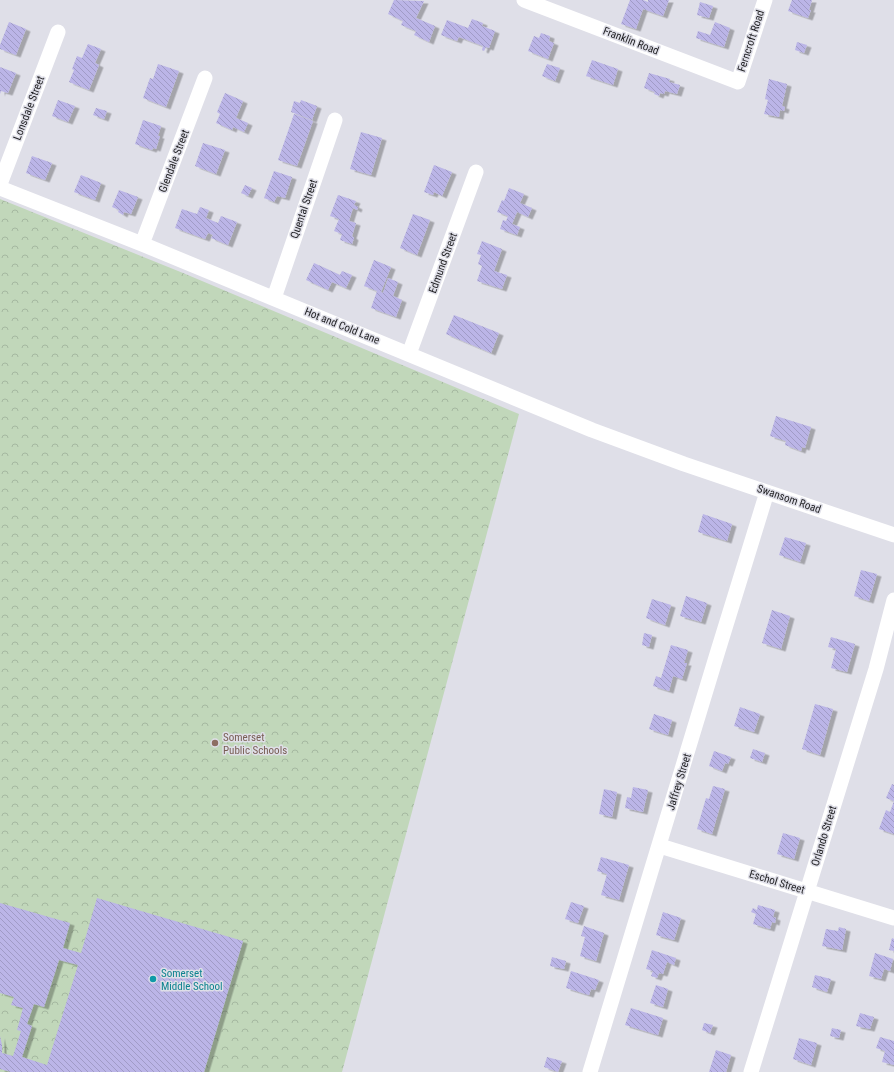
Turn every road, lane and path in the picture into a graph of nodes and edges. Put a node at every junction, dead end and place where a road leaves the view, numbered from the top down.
1 (524, 0) edge
2 (765, 0) edge
3 (58, 32) dead end
4 (205, 78) dead end
5 (738, 82) joint
6 (335, 120) dead end
7 (476, 172) dead end
8 (0, 184) edge
9 (0, 188) edge
10 (142, 244) junction
11 (274, 298) junction
12 (410, 354) junction
13 (684, 464) joint
14 (767, 492) junction
15 (894, 535) edge
16 (894, 600) edge
17 (660, 846) junction
18 (807, 891) junction
19 (894, 918) edge
20 (590, 1072) edge
21 (751, 1072) edge

1 - 5 street, Franklin Road
2 - 5 street, Ferncroft Road
3 - 8 street, Lonsdale Street
4 - 10 street, Glendale Street
6 - 11 street, Quental Street
7 - 12 street, Edmund Street
9 - 10 street, Hot and Cold Lane
10 - 11 street, Hot and Cold Lane
11 - 12 street, Hot and Cold Lane
12 - 13 street, Hot and Cold Lane
13 - 14 street, Swansom Road
14 - 15 street, Swansom Road
14 - 17 street, Jaffrey Street
16 - 18 street, Orlando Street
17 - 18 street, Eschol Street
17 - 20 street, Jaffrey Street
18 - 19 street, Eschol Street
18 - 21 street, Orlando Street

